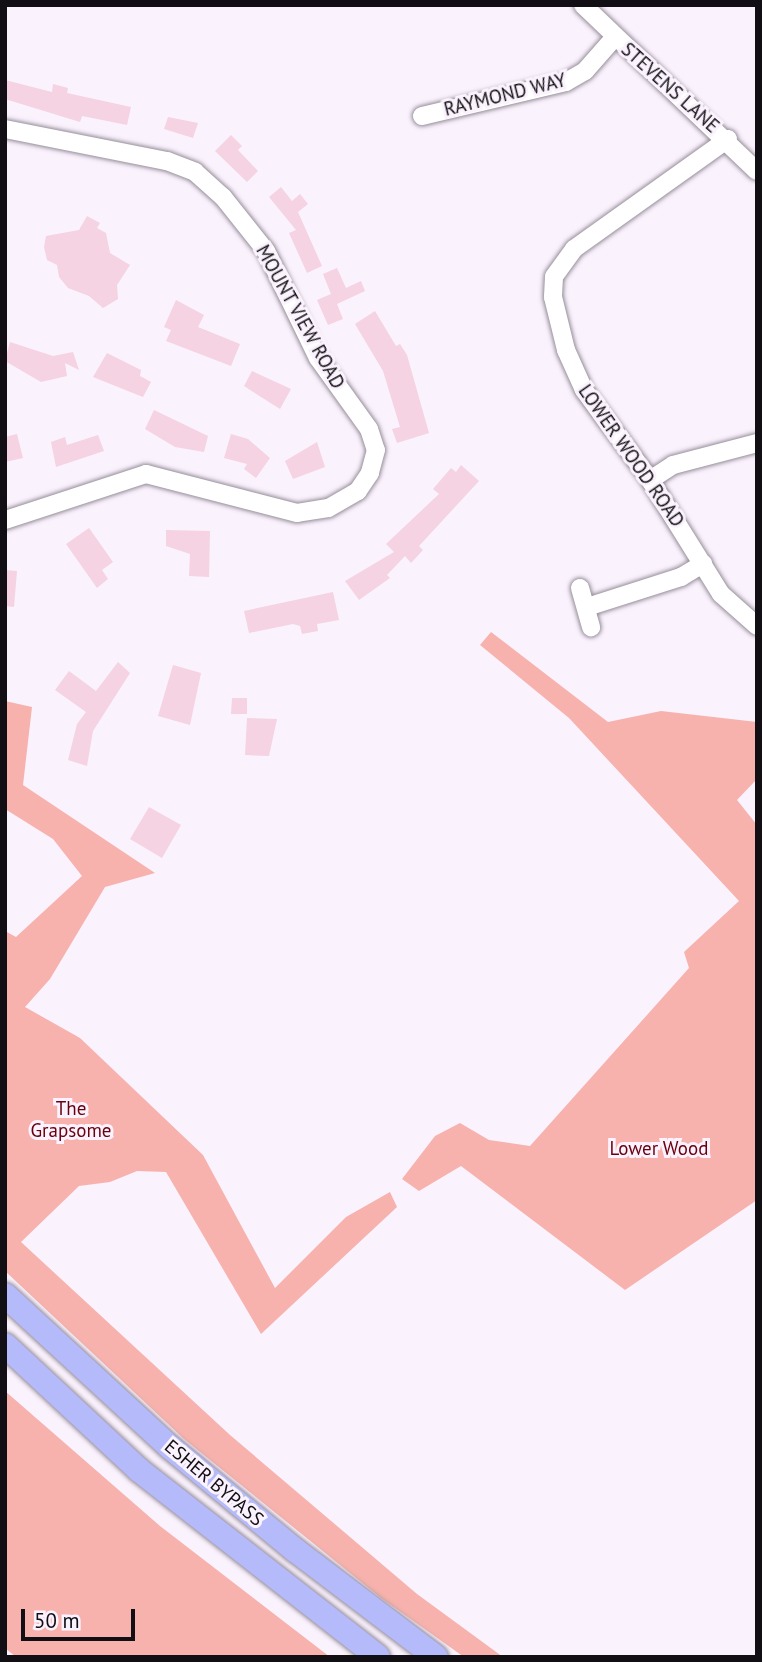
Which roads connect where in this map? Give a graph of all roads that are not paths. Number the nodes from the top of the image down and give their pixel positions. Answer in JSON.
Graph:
{"nodes":[{"id":1,"x":583,"y":5,"type":"edge"},
{"id":2,"x":614,"y":38,"type":"junction"},
{"id":3,"x":422,"y":116,"type":"dead end"},
{"id":4,"x":5,"y":129,"type":"edge"},
{"id":5,"x":728,"y":139,"type":"junction"},
{"id":6,"x":757,"y":171,"type":"edge"},
{"id":7,"x":757,"y":443,"type":"edge"},
{"id":8,"x":650,"y":480,"type":"junction"},
{"id":9,"x":5,"y":520,"type":"edge"},
{"id":10,"x":703,"y":564,"type":"junction"},
{"id":11,"x":580,"y":588,"type":"dead end"},
{"id":12,"x":587,"y":607,"type":"junction"},
{"id":13,"x":757,"y":626,"type":"edge"},
{"id":14,"x":591,"y":627,"type":"dead end"},
{"id":15,"x":5,"y":1295,"type":"edge"},
{"id":16,"x":5,"y":1345,"type":"edge"},
{"id":17,"x":378,"y":1657,"type":"edge"},
{"id":18,"x":436,"y":1657,"type":"edge"}],
"edges":[{"from":1,"to":2,"type":"street","name":"STEVENS LANE"},
{"from":2,"to":3,"type":"street","name":"RAYMOND WAY"},
{"from":2,"to":5,"type":"street","name":"STEVENS LANE"},
{"from":4,"to":9,"type":"street","name":"MOUNT VIEW ROAD"},
{"from":5,"to":6,"type":"street","name":"STEVENS LANE"},
{"from":5,"to":8,"type":"street","name":"LOWER WOOD ROAD"},
{"from":7,"to":8,"type":"street"},
{"from":8,"to":10,"type":"street","name":"LOWER WOOD ROAD"},
{"from":10,"to":12,"type":"street"},
{"from":10,"to":13,"type":"street","name":"LOWER WOOD ROAD"},
{"from":11,"to":12,"type":"street"},
{"from":12,"to":14,"type":"street"},
{"from":15,"to":18,"type":"highway","name":"ESHER BYPASS"},
{"from":16,"to":17,"type":"highway","name":"ESHER BYPASS"}]}
